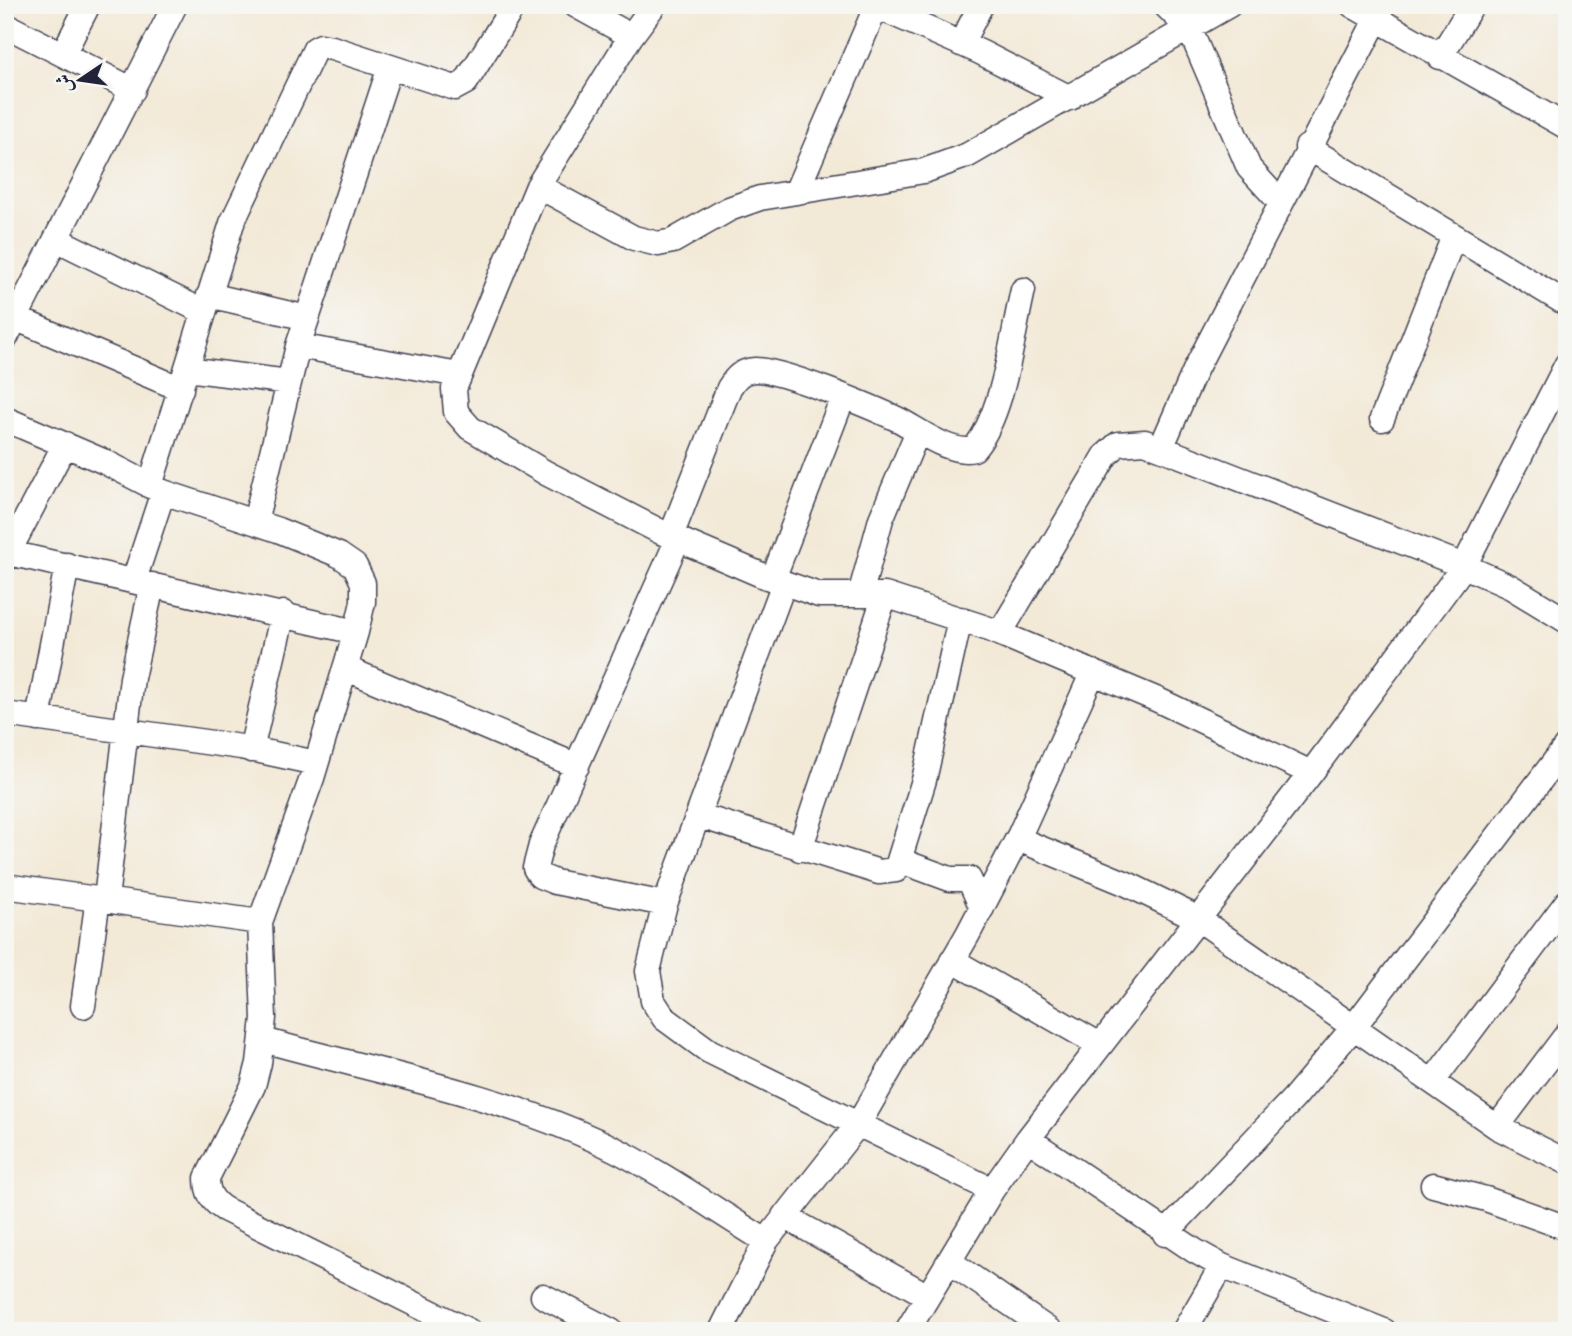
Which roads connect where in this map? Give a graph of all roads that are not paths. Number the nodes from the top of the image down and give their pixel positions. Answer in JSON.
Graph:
{"nodes":[{"id":1,"x":88,"y":5,"type":"edge"},
{"id":2,"x":175,"y":5,"type":"edge"},
{"id":3,"x":514,"y":5,"type":"edge"},
{"id":4,"x":654,"y":5,"type":"edge"},
{"id":5,"x":981,"y":5,"type":"edge"},
{"id":6,"x":1165,"y":5,"type":"edge"},
{"id":7,"x":1229,"y":5,"type":"edge"},
{"id":8,"x":1352,"y":5,"type":"edge"},
{"id":9,"x":1472,"y":5,"type":"edge"},
{"id":10,"x":579,"y":6,"type":"edge"},
{"id":11,"x":876,"y":6,"type":"edge"},
{"id":12,"x":1376,"y":20,"type":"junction"},
{"id":13,"x":5,"y":25,"type":"edge"},
{"id":14,"x":1190,"y":30,"type":"junction"},
{"id":15,"x":631,"y":36,"type":"junction"},
{"id":16,"x":961,"y":44,"type":"junction"},
{"id":17,"x":63,"y":54,"type":"junction"},
{"id":18,"x":1440,"y":57,"type":"junction"},
{"id":19,"x":390,"y":67,"type":"junction"},
{"id":20,"x":133,"y":90,"type":"junction"},
{"id":21,"x":1070,"y":98,"type":"junction"},
{"id":22,"x":1567,"y":127,"type":"edge"},
{"id":23,"x":1307,"y":148,"type":"junction"},
{"id":24,"x":538,"y":186,"type":"junction"},
{"id":25,"x":797,"y":190,"type":"junction"},
{"id":26,"x":1280,"y":202,"type":"junction"},
{"id":27,"x":1454,"y":236,"type":"junction"},
{"id":28,"x":56,"y":239,"type":"junction"},
{"id":29,"x":1023,"y":290,"type":"dead end"},
{"id":30,"x":207,"y":303,"type":"junction"},
{"id":31,"x":1567,"y":304,"type":"edge"},
{"id":32,"x":307,"y":318,"type":"junction"},
{"id":33,"x":10,"y":328,"type":"edge"},
{"id":34,"x":298,"y":346,"type":"junction"},
{"id":35,"x":1565,"y":372,"type":"edge"},
{"id":36,"x":459,"y":375,"type":"junction"},
{"id":37,"x":184,"y":379,"type":"junction"},
{"id":38,"x":289,"y":382,"type":"junction"},
{"id":39,"x":843,"y":397,"type":"junction"},
{"id":40,"x":5,"y":419,"type":"edge"},
{"id":41,"x":1382,"y":419,"type":"dead end"},
{"id":42,"x":918,"y":431,"type":"junction"},
{"id":43,"x":65,"y":444,"type":"junction"},
{"id":44,"x":1161,"y":448,"type":"junction"},
{"id":45,"x":156,"y":489,"type":"junction"},
{"id":46,"x":254,"y":522,"type":"junction"},
{"id":47,"x":674,"y":537,"type":"junction"},
{"id":48,"x":6,"y":554,"type":"edge"},
{"id":49,"x":67,"y":565,"type":"junction"},
{"id":50,"x":1464,"y":566,"type":"junction"},
{"id":51,"x":778,"y":581,"type":"junction"},
{"id":52,"x":143,"y":582,"type":"junction"},
{"id":53,"x":860,"y":595,"type":"junction"},
{"id":54,"x":885,"y":595,"type":"junction"},
{"id":55,"x":283,"y":613,"type":"junction"},
{"id":56,"x":960,"y":620,"type":"junction"},
{"id":57,"x":1567,"y":621,"type":"edge"},
{"id":58,"x":356,"y":632,"type":"junction"},
{"id":59,"x":1000,"y":634,"type":"junction"},
{"id":60,"x":345,"y":668,"type":"junction"},
{"id":61,"x":1093,"y":671,"type":"junction"},
{"id":62,"x":5,"y":714,"type":"edge"},
{"id":63,"x":38,"y":719,"type":"junction"},
{"id":64,"x":125,"y":732,"type":"junction"},
{"id":65,"x":1567,"y":745,"type":"edge"},
{"id":66,"x":251,"y":750,"type":"junction"},
{"id":67,"x":316,"y":763,"type":"junction"},
{"id":68,"x":577,"y":766,"type":"junction"},
{"id":69,"x":1311,"y":773,"type":"junction"},
{"id":70,"x":700,"y":816,"type":"junction"},
{"id":71,"x":1018,"y":839,"type":"junction"},
{"id":72,"x":800,"y":849,"type":"junction"},
{"id":73,"x":901,"y":861,"type":"junction"},
{"id":74,"x":5,"y":886,"type":"edge"},
{"id":75,"x":102,"y":899,"type":"junction"},
{"id":76,"x":1567,"y":902,"type":"edge"},
{"id":77,"x":665,"y":904,"type":"junction"},
{"id":78,"x":982,"y":908,"type":"junction"},
{"id":79,"x":1197,"y":918,"type":"junction"},
{"id":80,"x":260,"y":922,"type":"junction"},
{"id":81,"x":952,"y":960,"type":"junction"},
{"id":82,"x":83,"y":1006,"type":"dead end"},
{"id":83,"x":1353,"y":1028,"type":"junction"},
{"id":84,"x":1567,"y":1034,"type":"edge"},
{"id":85,"x":263,"y":1040,"type":"junction"},
{"id":86,"x":1100,"y":1045,"type":"junction"},
{"id":87,"x":1433,"y":1081,"type":"junction"},
{"id":88,"x":859,"y":1123,"type":"junction"},
{"id":89,"x":1497,"y":1127,"type":"junction"},
{"id":90,"x":1028,"y":1139,"type":"junction"},
{"id":91,"x":1567,"y":1163,"type":"edge"},
{"id":92,"x":1433,"y":1185,"type":"dead end"},
{"id":93,"x":992,"y":1190,"type":"junction"},
{"id":94,"x":784,"y":1216,"type":"junction"},
{"id":95,"x":1567,"y":1228,"type":"edge"},
{"id":96,"x":1166,"y":1234,"type":"junction"},
{"id":97,"x":766,"y":1241,"type":"junction"},
{"id":98,"x":950,"y":1262,"type":"junction"},
{"id":99,"x":1222,"y":1266,"type":"junction"},
{"id":100,"x":543,"y":1296,"type":"dead end"},
{"id":101,"x":928,"y":1296,"type":"junction"},
{"id":102,"x":1344,"y":1324,"type":"edge"},
{"id":103,"x":469,"y":1331,"type":"edge"},
{"id":104,"x":611,"y":1331,"type":"edge"},
{"id":105,"x":721,"y":1331,"type":"edge"},
{"id":106,"x":906,"y":1331,"type":"edge"},
{"id":107,"x":1050,"y":1331,"type":"edge"},
{"id":108,"x":1184,"y":1331,"type":"edge"},
{"id":109,"x":1384,"y":1331,"type":"edge"}],
"edges":[{"from":1,"to":17,"type":"street"},
{"from":2,"to":20,"type":"street"},
{"from":3,"to":19,"type":"street"},
{"from":4,"to":15,"type":"street"},
{"from":5,"to":16,"type":"street"},
{"from":6,"to":14,"type":"street"},
{"from":7,"to":14,"type":"street"},
{"from":8,"to":12,"type":"street"},
{"from":9,"to":18,"type":"street"},
{"from":10,"to":15,"type":"street"},
{"from":11,"to":16,"type":"street"},
{"from":11,"to":25,"type":"street"},
{"from":12,"to":18,"type":"street"},
{"from":12,"to":23,"type":"street"},
{"from":13,"to":17,"type":"street"},
{"from":14,"to":21,"type":"street"},
{"from":14,"to":26,"type":"street"},
{"from":15,"to":24,"type":"street"},
{"from":16,"to":21,"type":"street"},
{"from":17,"to":20,"type":"street"},
{"from":18,"to":22,"type":"street"},
{"from":19,"to":30,"type":"street"},
{"from":19,"to":32,"type":"street"},
{"from":20,"to":28,"type":"street"},
{"from":21,"to":25,"type":"street"},
{"from":23,"to":26,"type":"street"},
{"from":23,"to":27,"type":"street"},
{"from":24,"to":25,"type":"street"},
{"from":24,"to":36,"type":"street"},
{"from":26,"to":44,"type":"street"},
{"from":27,"to":31,"type":"street"},
{"from":27,"to":41,"type":"street"},
{"from":28,"to":30,"type":"street"},
{"from":28,"to":33,"type":"street"},
{"from":29,"to":42,"type":"street"},
{"from":30,"to":32,"type":"street"},
{"from":30,"to":37,"type":"street"},
{"from":32,"to":34,"type":"street"},
{"from":33,"to":37,"type":"street"},
{"from":34,"to":36,"type":"street"},
{"from":34,"to":38,"type":"street"},
{"from":35,"to":50,"type":"street"},
{"from":36,"to":47,"type":"street"},
{"from":37,"to":38,"type":"street"},
{"from":37,"to":45,"type":"street"},
{"from":38,"to":46,"type":"street"},
{"from":39,"to":42,"type":"street"},
{"from":39,"to":47,"type":"street"},
{"from":39,"to":51,"type":"street"},
{"from":40,"to":43,"type":"street"},
{"from":42,"to":53,"type":"street"},
{"from":43,"to":45,"type":"street"},
{"from":43,"to":48,"type":"street"},
{"from":44,"to":50,"type":"street"},
{"from":44,"to":59,"type":"street"},
{"from":45,"to":46,"type":"street"},
{"from":45,"to":52,"type":"street"},
{"from":46,"to":58,"type":"street"},
{"from":47,"to":51,"type":"street"},
{"from":47,"to":68,"type":"street"},
{"from":48,"to":49,"type":"street"},
{"from":49,"to":52,"type":"street"},
{"from":49,"to":63,"type":"street"},
{"from":50,"to":57,"type":"street"},
{"from":50,"to":69,"type":"street"},
{"from":51,"to":53,"type":"street"},
{"from":51,"to":70,"type":"street"},
{"from":52,"to":55,"type":"street"},
{"from":52,"to":64,"type":"street"},
{"from":53,"to":54,"type":"street"},
{"from":54,"to":56,"type":"street"},
{"from":54,"to":72,"type":"street"},
{"from":55,"to":58,"type":"street"},
{"from":55,"to":66,"type":"street"},
{"from":56,"to":59,"type":"street"},
{"from":56,"to":73,"type":"street"},
{"from":58,"to":60,"type":"street"},
{"from":59,"to":61,"type":"street"},
{"from":60,"to":67,"type":"street"},
{"from":60,"to":68,"type":"street"},
{"from":61,"to":69,"type":"street"},
{"from":61,"to":71,"type":"street"},
{"from":62,"to":63,"type":"street"},
{"from":63,"to":64,"type":"street"},
{"from":64,"to":66,"type":"street"},
{"from":64,"to":75,"type":"street"},
{"from":65,"to":83,"type":"street"},
{"from":66,"to":67,"type":"street"},
{"from":67,"to":80,"type":"street"},
{"from":68,"to":77,"type":"street"},
{"from":69,"to":79,"type":"street"},
{"from":70,"to":72,"type":"street"},
{"from":70,"to":77,"type":"street"},
{"from":71,"to":78,"type":"street"},
{"from":71,"to":79,"type":"street"},
{"from":72,"to":73,"type":"street"},
{"from":73,"to":78,"type":"street"},
{"from":74,"to":75,"type":"street"},
{"from":75,"to":80,"type":"street"},
{"from":75,"to":82,"type":"street"},
{"from":76,"to":87,"type":"street"},
{"from":77,"to":88,"type":"street"},
{"from":78,"to":81,"type":"street"},
{"from":79,"to":83,"type":"street"},
{"from":79,"to":86,"type":"street"},
{"from":80,"to":85,"type":"street"},
{"from":81,"to":86,"type":"street"},
{"from":81,"to":88,"type":"street"},
{"from":83,"to":87,"type":"street"},
{"from":83,"to":96,"type":"street"},
{"from":84,"to":89,"type":"street"},
{"from":85,"to":97,"type":"street"},
{"from":85,"to":103,"type":"street"},
{"from":86,"to":90,"type":"street"},
{"from":87,"to":89,"type":"street"},
{"from":88,"to":93,"type":"street"},
{"from":88,"to":94,"type":"street"},
{"from":89,"to":91,"type":"street"},
{"from":90,"to":93,"type":"street"},
{"from":90,"to":96,"type":"street"},
{"from":92,"to":95,"type":"street"},
{"from":93,"to":98,"type":"street"},
{"from":94,"to":97,"type":"street"},
{"from":94,"to":101,"type":"street"},
{"from":96,"to":99,"type":"street"},
{"from":97,"to":105,"type":"street"},
{"from":98,"to":101,"type":"street"},
{"from":98,"to":107,"type":"street"},
{"from":99,"to":102,"type":"street"},
{"from":99,"to":108,"type":"street"},
{"from":100,"to":104,"type":"street"},
{"from":101,"to":106,"type":"street"},
{"from":102,"to":109,"type":"street"}]}
